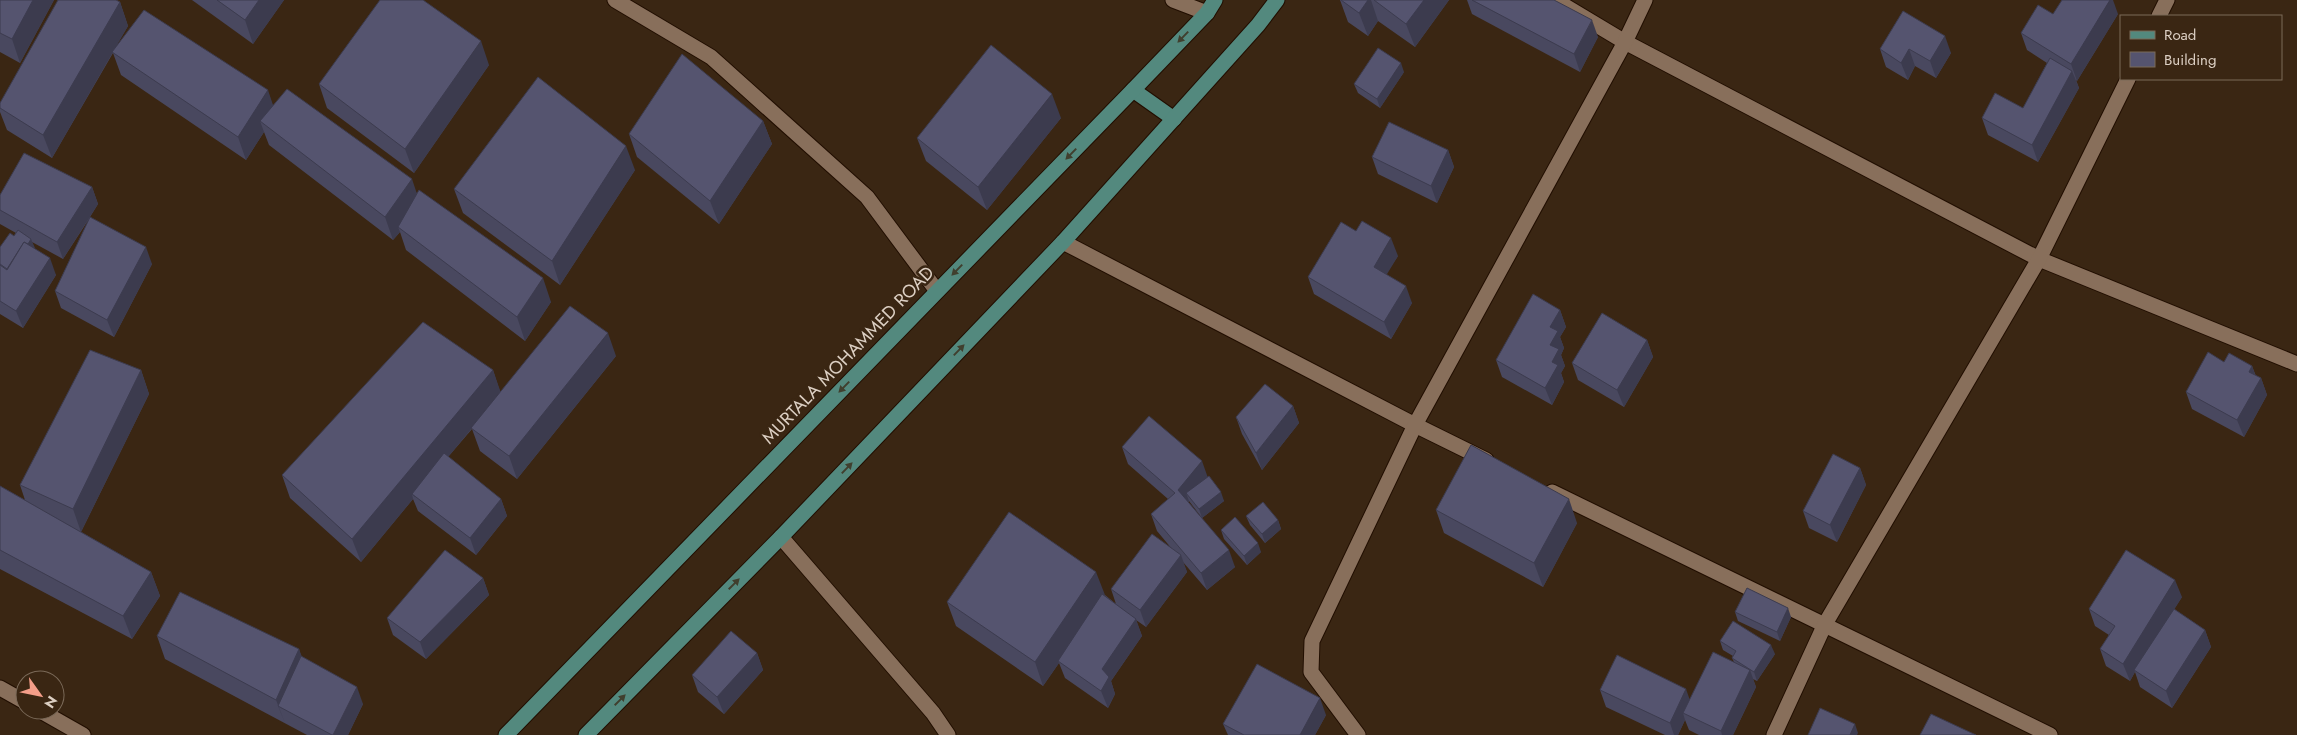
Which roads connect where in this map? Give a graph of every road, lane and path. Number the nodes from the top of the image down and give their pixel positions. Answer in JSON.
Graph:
{"nodes":[{"id":1,"x":615,"y":0,"type":"edge"},
{"id":2,"x":1173,"y":0,"type":"edge"},
{"id":3,"x":1277,"y":0,"type":"edge"},
{"id":4,"x":1555,"y":0,"type":"edge"},
{"id":5,"x":1645,"y":0,"type":"edge"},
{"id":6,"x":2167,"y":0,"type":"edge"},
{"id":7,"x":1211,"y":6,"type":"edge"},
{"id":8,"x":2160,"y":15,"type":"edge"},
{"id":9,"x":1624,"y":42,"type":"junction"},
{"id":10,"x":2128,"y":80,"type":"edge"},
{"id":11,"x":1133,"y":90,"type":"junction"},
{"id":12,"x":1174,"y":119,"type":"junction"},
{"id":13,"x":1063,"y":242,"type":"junction"},
{"id":14,"x":2039,"y":260,"type":"junction"},
{"id":15,"x":937,"y":291,"type":"junction"},
{"id":16,"x":2297,"y":364,"type":"edge"},
{"id":17,"x":1415,"y":425,"type":"junction"},
{"id":18,"x":1495,"y":464,"type":"edge"},
{"id":19,"x":1540,"y":486,"type":"edge"},
{"id":20,"x":781,"y":536,"type":"junction"},
{"id":21,"x":1825,"y":624,"type":"junction"},
{"id":22,"x":0,"y":688,"type":"edge"},
{"id":23,"x":15,"y":696,"type":"edge"},
{"id":24,"x":57,"y":720,"type":"edge"},
{"id":25,"x":1355,"y":734,"type":"edge"},
{"id":26,"x":83,"y":735,"type":"edge"},
{"id":27,"x":506,"y":735,"type":"edge"},
{"id":28,"x":586,"y":735,"type":"edge"},
{"id":29,"x":948,"y":735,"type":"edge"},
{"id":30,"x":1774,"y":735,"type":"edge"},
{"id":31,"x":2050,"y":735,"type":"edge"}],
"edges":[{"from":1,"to":15,"type":"street"},
{"from":2,"to":7,"type":"street"},
{"from":3,"to":12,"type":"main road"},
{"from":4,"to":9,"type":"street"},
{"from":5,"to":9,"type":"street"},
{"from":6,"to":8,"type":"street"},
{"from":7,"to":11,"type":"main road","name":"MURTALA MOHAMMED ROAD","one_way":true},
{"from":9,"to":14,"type":"street"},
{"from":9,"to":17,"type":"street"},
{"from":10,"to":14,"type":"street"},
{"from":11,"to":12,"type":"main road"},
{"from":11,"to":15,"type":"main road","name":"MURTALA MOHAMMED ROAD","one_way":true},
{"from":12,"to":13,"type":"main road"},
{"from":13,"to":17,"type":"street"},
{"from":20,"to":13,"type":"main road","one_way":true},
{"from":14,"to":16,"type":"street"},
{"from":14,"to":21,"type":"street"},
{"from":15,"to":27,"type":"main road","name":"MURTALA MOHAMMED ROAD","one_way":true},
{"from":17,"to":18,"type":"street"},
{"from":17,"to":25,"type":"street"},
{"from":19,"to":21,"type":"street"},
{"from":28,"to":20,"type":"main road","one_way":true},
{"from":20,"to":29,"type":"street"},
{"from":21,"to":30,"type":"street"},
{"from":21,"to":31,"type":"street"},
{"from":22,"to":23,"type":"street"},
{"from":24,"to":26,"type":"street"}]}
